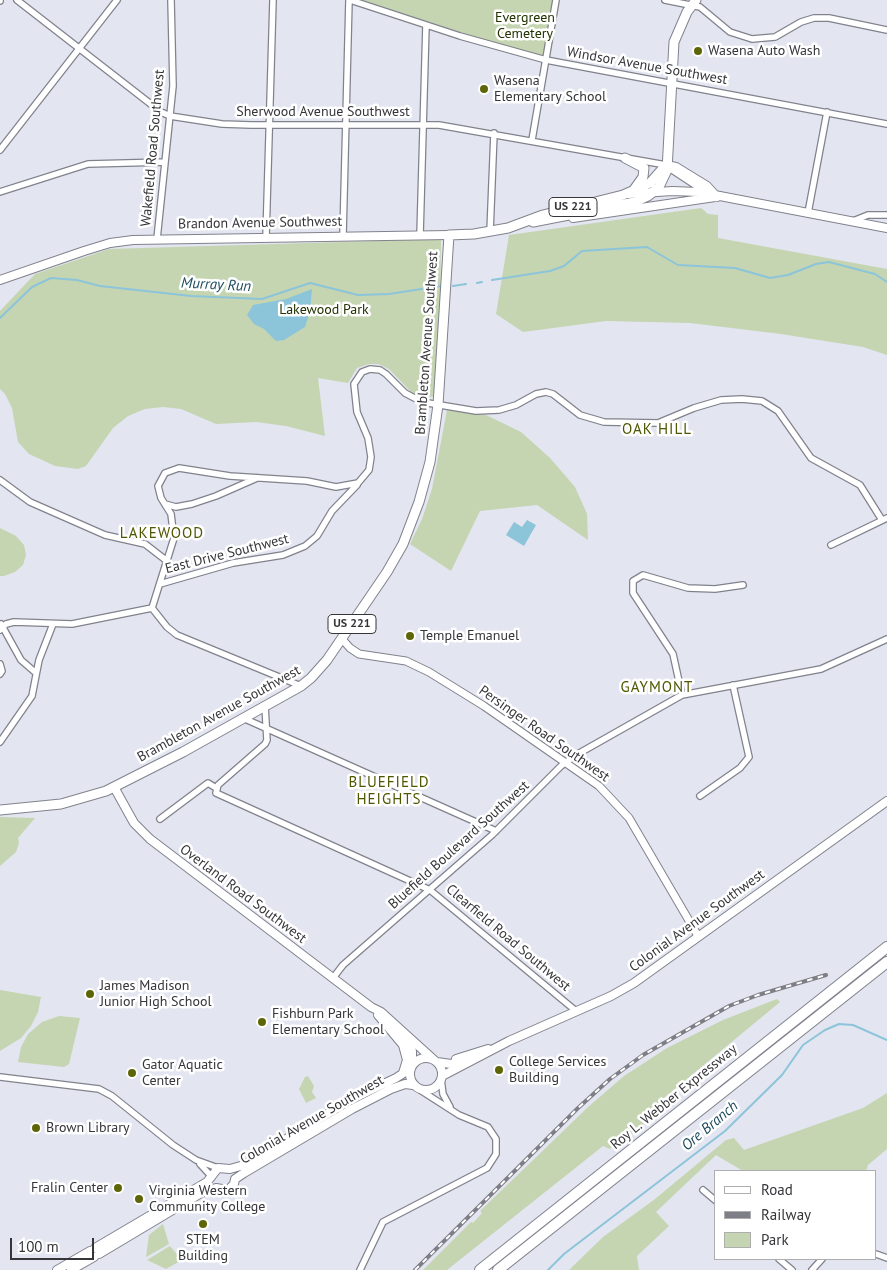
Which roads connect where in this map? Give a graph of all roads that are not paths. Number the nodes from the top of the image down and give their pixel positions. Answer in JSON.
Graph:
{"nodes":[{"id":1,"x":17,"y":0,"type":"edge"},
{"id":2,"x":117,"y":0,"type":"edge"},
{"id":3,"x":171,"y":0,"type":"edge"},
{"id":4,"x":273,"y":0,"type":"edge"},
{"id":5,"x":349,"y":0,"type":"edge"},
{"id":6,"x":556,"y":0,"type":"edge"},
{"id":7,"x":665,"y":0,"type":"edge"},
{"id":8,"x":694,"y":3,"type":"edge"},
{"id":9,"x":426,"y":24,"type":"junction"},
{"id":10,"x":887,"y":30,"type":"edge"},
{"id":11,"x":80,"y":48,"type":"junction"},
{"id":12,"x":546,"y":60,"type":"junction"},
{"id":13,"x":672,"y":84,"type":"junction"},
{"id":14,"x":827,"y":112,"type":"junction"},
{"id":15,"x":170,"y":116,"type":"junction"},
{"id":16,"x":346,"y":124,"type":"junction"},
{"id":17,"x":422,"y":124,"type":"junction"},
{"id":18,"x":887,"y":124,"type":"edge"},
{"id":19,"x":270,"y":125,"type":"junction"},
{"id":20,"x":494,"y":133,"type":"junction"},
{"id":21,"x":532,"y":140,"type":"junction"},
{"id":22,"x":0,"y":150,"type":"edge"},
{"id":23,"x":625,"y":158,"type":"junction"},
{"id":24,"x":165,"y":162,"type":"junction"},
{"id":25,"x":666,"y":165,"type":"junction"},
{"id":26,"x":0,"y":192,"type":"edge"},
{"id":27,"x":633,"y":192,"type":"junction"},
{"id":28,"x":655,"y":192,"type":"junction"},
{"id":29,"x":623,"y":195,"type":"junction"},
{"id":30,"x":717,"y":197,"type":"junction"},
{"id":31,"x":808,"y":213,"type":"junction"},
{"id":32,"x":887,"y":216,"type":"edge"},
{"id":33,"x":853,"y":221,"type":"junction"},
{"id":34,"x":545,"y":222,"type":"junction"},
{"id":35,"x":525,"y":223,"type":"junction"},
{"id":36,"x":887,"y":228,"type":"edge"},
{"id":37,"x":490,"y":232,"type":"junction"},
{"id":38,"x":343,"y":235,"type":"junction"},
{"id":39,"x":420,"y":235,"type":"junction"},
{"id":40,"x":449,"y":235,"type":"junction"},
{"id":41,"x":266,"y":237,"type":"junction"},
{"id":42,"x":157,"y":239,"type":"junction"},
{"id":43,"x":0,"y":280,"type":"edge"},
{"id":44,"x":438,"y":405,"type":"junction"},
{"id":45,"x":258,"y":478,"type":"junction"},
{"id":46,"x":0,"y":480,"type":"edge"},
{"id":47,"x":358,"y":483,"type":"junction"},
{"id":48,"x":165,"y":504,"type":"junction"},
{"id":49,"x":884,"y":519,"type":"edge"},
{"id":50,"x":830,"y":545,"type":"dead end"},
{"id":51,"x":167,"y":561,"type":"junction"},
{"id":52,"x":160,"y":584,"type":"junction"},
{"id":53,"x":743,"y":586,"type":"dead end"},
{"id":54,"x":152,"y":608,"type":"junction"},
{"id":55,"x":53,"y":624,"type":"junction"},
{"id":56,"x":2,"y":626,"type":"edge"},
{"id":57,"x":342,"y":639,"type":"junction"},
{"id":58,"x":887,"y":639,"type":"edge"},
{"id":59,"x":0,"y":664,"type":"edge"},
{"id":60,"x":36,"y":673,"type":"junction"},
{"id":61,"x":0,"y":674,"type":"edge"},
{"id":62,"x":733,"y":685,"type":"junction"},
{"id":63,"x":301,"y":686,"type":"junction"},
{"id":64,"x":682,"y":694,"type":"junction"},
{"id":65,"x":265,"y":706,"type":"junction"},
{"id":66,"x":242,"y":718,"type":"junction"},
{"id":67,"x":266,"y":728,"type":"junction"},
{"id":68,"x":0,"y":742,"type":"edge"},
{"id":69,"x":566,"y":762,"type":"junction"},
{"id":70,"x":114,"y":787,"type":"junction"},
{"id":71,"x":216,"y":788,"type":"junction"},
{"id":72,"x":700,"y":796,"type":"dead end"},
{"id":73,"x":887,"y":801,"type":"edge"},
{"id":74,"x":0,"y":810,"type":"edge"},
{"id":75,"x":160,"y":819,"type":"dead end"},
{"id":76,"x":496,"y":831,"type":"junction"},
{"id":77,"x":430,"y":890,"type":"junction"},
{"id":78,"x":698,"y":936,"type":"junction"},
{"id":79,"x":887,"y":947,"type":"edge"},
{"id":80,"x":887,"y":962,"type":"edge"},
{"id":81,"x":333,"y":978,"type":"junction"},
{"id":82,"x":371,"y":1007,"type":"junction"},
{"id":83,"x":576,"y":1011,"type":"junction"},
{"id":84,"x":378,"y":1016,"type":"junction"},
{"id":85,"x":509,"y":1041,"type":"junction"},
{"id":86,"x":434,"y":1059,"type":"junction"},
{"id":87,"x":411,"y":1067,"type":"junction"},
{"id":88,"x":402,"y":1075,"type":"junction"},
{"id":89,"x":0,"y":1077,"type":"edge"},
{"id":90,"x":442,"y":1078,"type":"junction"},
{"id":91,"x":420,"y":1090,"type":"junction"},
{"id":92,"x":382,"y":1094,"type":"junction"},
{"id":93,"x":451,"y":1109,"type":"junction"},
{"id":94,"x":196,"y":1160,"type":"junction"},
{"id":95,"x":218,"y":1168,"type":"junction"},
{"id":96,"x":230,"y":1169,"type":"junction"},
{"id":97,"x":212,"y":1178,"type":"junction"},
{"id":98,"x":235,"y":1179,"type":"junction"},
{"id":99,"x":216,"y":1188,"type":"junction"},
{"id":100,"x":703,"y":1190,"type":"dead end"},
{"id":101,"x":714,"y":1199,"type":"edge"},
{"id":102,"x":95,"y":1253,"type":"junction"},
{"id":103,"x":780,"y":1260,"type":"edge"},
{"id":104,"x":821,"y":1260,"type":"edge"},
{"id":105,"x":57,"y":1270,"type":"edge"},
{"id":106,"x":71,"y":1270,"type":"edge"},
{"id":107,"x":360,"y":1270,"type":"edge"},
{"id":108,"x":480,"y":1270,"type":"edge"},
{"id":109,"x":498,"y":1270,"type":"edge"},
{"id":110,"x":792,"y":1270,"type":"edge"},
{"id":111,"x":812,"y":1270,"type":"edge"}],
"edges":[{"from":1,"to":11,"type":"street","name":"Sherwood Avenue Southwest"},
{"from":2,"to":11,"type":"street"},
{"from":3,"to":15,"type":"street","name":"Wakefield Road Southwest"},
{"from":4,"to":19,"type":"street"},
{"from":5,"to":9,"type":"street","name":"Windsor Avenue Southwest"},
{"from":5,"to":16,"type":"street"},
{"from":6,"to":12,"type":"street"},
{"from":7,"to":8,"type":"street"},
{"from":8,"to":10,"type":"street"},
{"from":8,"to":13,"type":"main road"},
{"from":9,"to":12,"type":"street","name":"Windsor Avenue Southwest"},
{"from":9,"to":17,"type":"street"},
{"from":11,"to":15,"type":"street","name":"Sherwood Avenue Southwest"},
{"from":11,"to":22,"type":"street"},
{"from":12,"to":13,"type":"street","name":"Windsor Avenue Southwest"},
{"from":12,"to":21,"type":"street"},
{"from":13,"to":14,"type":"street","name":"Windsor Avenue Southwest"},
{"from":13,"to":25,"type":"main road"},
{"from":14,"to":18,"type":"street","name":"Windsor Avenue Southwest"},
{"from":14,"to":31,"type":"street"},
{"from":15,"to":19,"type":"street","name":"Sherwood Avenue Southwest"},
{"from":15,"to":24,"type":"street","name":"Wakefield Road Southwest"},
{"from":16,"to":17,"type":"street","name":"Sherwood Avenue Southwest"},
{"from":16,"to":19,"type":"street","name":"Sherwood Avenue Southwest"},
{"from":16,"to":38,"type":"street"},
{"from":17,"to":20,"type":"street","name":"Sherwood Avenue Southwest"},
{"from":17,"to":39,"type":"street"},
{"from":19,"to":41,"type":"street"},
{"from":20,"to":21,"type":"street","name":"Sherwood Avenue Southwest"},
{"from":20,"to":37,"type":"street"},
{"from":21,"to":23,"type":"street","name":"Sherwood Avenue Southwest"},
{"from":23,"to":25,"type":"street","name":"Sherwood Avenue Southwest"},
{"from":23,"to":27,"type":"main road"},
{"from":24,"to":26,"type":"street"},
{"from":24,"to":42,"type":"street","name":"Wakefield Road Southwest"},
{"from":25,"to":27,"type":"main road","number":"US 221"},
{"from":25,"to":28,"type":"main road"},
{"from":25,"to":30,"type":"main road","name":"Sherwood Avenue Southwest"},
{"from":27,"to":29,"type":"main road","number":"US 221"},
{"from":28,"to":29,"type":"main road","name":"Brandon Avenue Southwest"},
{"from":28,"to":30,"type":"main road","name":"Brandon Avenue Southwest"},
{"from":28,"to":34,"type":"main road","name":"Brandon Avenue Southwest","number":"US 221"},
{"from":29,"to":35,"type":"main road","name":"Brandon Avenue Southwest","number":"US 221"},
{"from":30,"to":31,"type":"main road","name":"Brandon Avenue Southwest"},
{"from":30,"to":34,"type":"main road","name":"Brandon Avenue Southwest"},
{"from":31,"to":33,"type":"main road","name":"Brandon Avenue Southwest"},
{"from":32,"to":33,"type":"street","name":"Brandon Avenue Southwest"},
{"from":33,"to":36,"type":"main road","name":"Brandon Avenue Southwest"},
{"from":34,"to":35,"type":"main road","name":"Brandon Avenue Southwest","number":"US 221"},
{"from":35,"to":37,"type":"main road","name":"Brandon Avenue Southwest","number":"US 221"},
{"from":37,"to":40,"type":"main road","name":"Brandon Avenue Southwest","number":"US 221"},
{"from":38,"to":39,"type":"main road","name":"Brandon Avenue Southwest"},
{"from":38,"to":41,"type":"main road","name":"Brandon Avenue Southwest"},
{"from":39,"to":40,"type":"main road","name":"Brandon Avenue Southwest"},
{"from":40,"to":44,"type":"main road","name":"Brambleton Avenue Southwest","number":"US 221"},
{"from":41,"to":42,"type":"main road","name":"Brandon Avenue Southwest"},
{"from":42,"to":43,"type":"main road","name":"Brandon Avenue Southwest"},
{"from":44,"to":47,"type":"street","name":"East Drive Southwest"},
{"from":44,"to":49,"type":"street"},
{"from":44,"to":57,"type":"main road","name":"Brambleton Avenue Southwest","number":"US 221"},
{"from":45,"to":47,"type":"street"},
{"from":45,"to":48,"type":"street"},
{"from":45,"to":48,"type":"street"},
{"from":46,"to":51,"type":"street"},
{"from":47,"to":52,"type":"street","name":"East Drive Southwest"},
{"from":48,"to":51,"type":"street"},
{"from":49,"to":50,"type":"street"},
{"from":51,"to":52,"type":"street"},
{"from":52,"to":54,"type":"street"},
{"from":53,"to":64,"type":"street"},
{"from":54,"to":55,"type":"street"},
{"from":54,"to":63,"type":"street"},
{"from":55,"to":56,"type":"street"},
{"from":55,"to":60,"type":"street"},
{"from":56,"to":60,"type":"street"},
{"from":57,"to":63,"type":"main road","name":"Brambleton Avenue Southwest","number":"US 221"},
{"from":57,"to":69,"type":"street","name":"Persinger Road Southwest"},
{"from":58,"to":62,"type":"street","name":"Bluefield Boulevard Southwest"},
{"from":59,"to":61,"type":"street"},
{"from":60,"to":68,"type":"street"},
{"from":62,"to":64,"type":"street","name":"Bluefield Boulevard Southwest"},
{"from":62,"to":72,"type":"street"},
{"from":63,"to":65,"type":"main road","name":"Brambleton Avenue Southwest","number":"US 221"},
{"from":64,"to":69,"type":"street","name":"Bluefield Boulevard Southwest"},
{"from":65,"to":66,"type":"main road","name":"Brambleton Avenue Southwest","number":"US 221"},
{"from":65,"to":67,"type":"street"},
{"from":66,"to":67,"type":"street"},
{"from":66,"to":70,"type":"main road","name":"Brambleton Avenue Southwest","number":"US 221"},
{"from":67,"to":71,"type":"street"},
{"from":67,"to":76,"type":"street"},
{"from":69,"to":76,"type":"street","name":"Bluefield Boulevard Southwest"},
{"from":69,"to":78,"type":"street","name":"Persinger Road Southwest"},
{"from":70,"to":74,"type":"main road","name":"Brambleton Avenue Southwest","number":"US 221"},
{"from":70,"to":81,"type":"main road","name":"Overland Road Southwest"},
{"from":71,"to":75,"type":"street"},
{"from":71,"to":77,"type":"street","name":"Clearfield Road Southwest"},
{"from":73,"to":78,"type":"main road","name":"Colonial Avenue Southwest"},
{"from":76,"to":77,"type":"street","name":"Bluefield Boulevard Southwest"},
{"from":77,"to":81,"type":"street","name":"Bluefield Boulevard Southwest"},
{"from":77,"to":83,"type":"street","name":"Clearfield Road Southwest"},
{"from":78,"to":83,"type":"main road","name":"Colonial Avenue Southwest"},
{"from":79,"to":108,"type":"highway","name":"Roy L. Webber Expressway"},
{"from":80,"to":109,"type":"highway","name":"Roy L. Webber Expressway"},
{"from":81,"to":82,"type":"main road","name":"Overland Road Southwest"},
{"from":82,"to":84,"type":"main road","name":"Overland Road Southwest"},
{"from":82,"to":86,"type":"main road","name":"Overland Road Southwest"},
{"from":83,"to":85,"type":"main road","name":"Colonial Avenue Southwest"},
{"from":84,"to":87,"type":"main road","name":"Overland Road Southwest"},
{"from":84,"to":88,"type":"main road"},
{"from":85,"to":86,"type":"main road","name":"Colonial Avenue Southwest"},
{"from":85,"to":90,"type":"main road","name":"Colonial Avenue Southwest"},
{"from":86,"to":87,"type":"main road"},
{"from":86,"to":90,"type":"main road"},
{"from":87,"to":88,"type":"main road","name":"Colonial Avenue Southwest"},
{"from":87,"to":91,"type":"main road"},
{"from":88,"to":96,"type":"main road","name":"Colonial Avenue Southwest"},
{"from":89,"to":94,"type":"street"},
{"from":90,"to":91,"type":"main road"},
{"from":90,"to":93,"type":"street"},
{"from":91,"to":92,"type":"main road"},
{"from":91,"to":92,"type":"main road","name":"Colonial Avenue Southwest"},
{"from":91,"to":93,"type":"street"},
{"from":92,"to":98,"type":"main road","name":"Colonial Avenue Southwest"},
{"from":93,"to":107,"type":"street"},
{"from":94,"to":95,"type":"street"},
{"from":94,"to":97,"type":"street"},
{"from":95,"to":96,"type":"main road","name":"Colonial Avenue Southwest"},
{"from":95,"to":97,"type":"main road","name":"Colonial Avenue Southwest"},
{"from":96,"to":98,"type":"main road"},
{"from":97,"to":99,"type":"main road"},
{"from":97,"to":102,"type":"main road","name":"Colonial Avenue Southwest"},
{"from":98,"to":99,"type":"main road","name":"Colonial Avenue Southwest"},
{"from":99,"to":102,"type":"main road","name":"Colonial Avenue Southwest"},
{"from":100,"to":101,"type":"street"},
{"from":102,"to":105,"type":"main road","name":"Colonial Avenue Southwest"},
{"from":102,"to":106,"type":"main road","name":"Colonial Avenue Southwest"},
{"from":103,"to":110,"type":"street"},
{"from":104,"to":111,"type":"street"}]}
